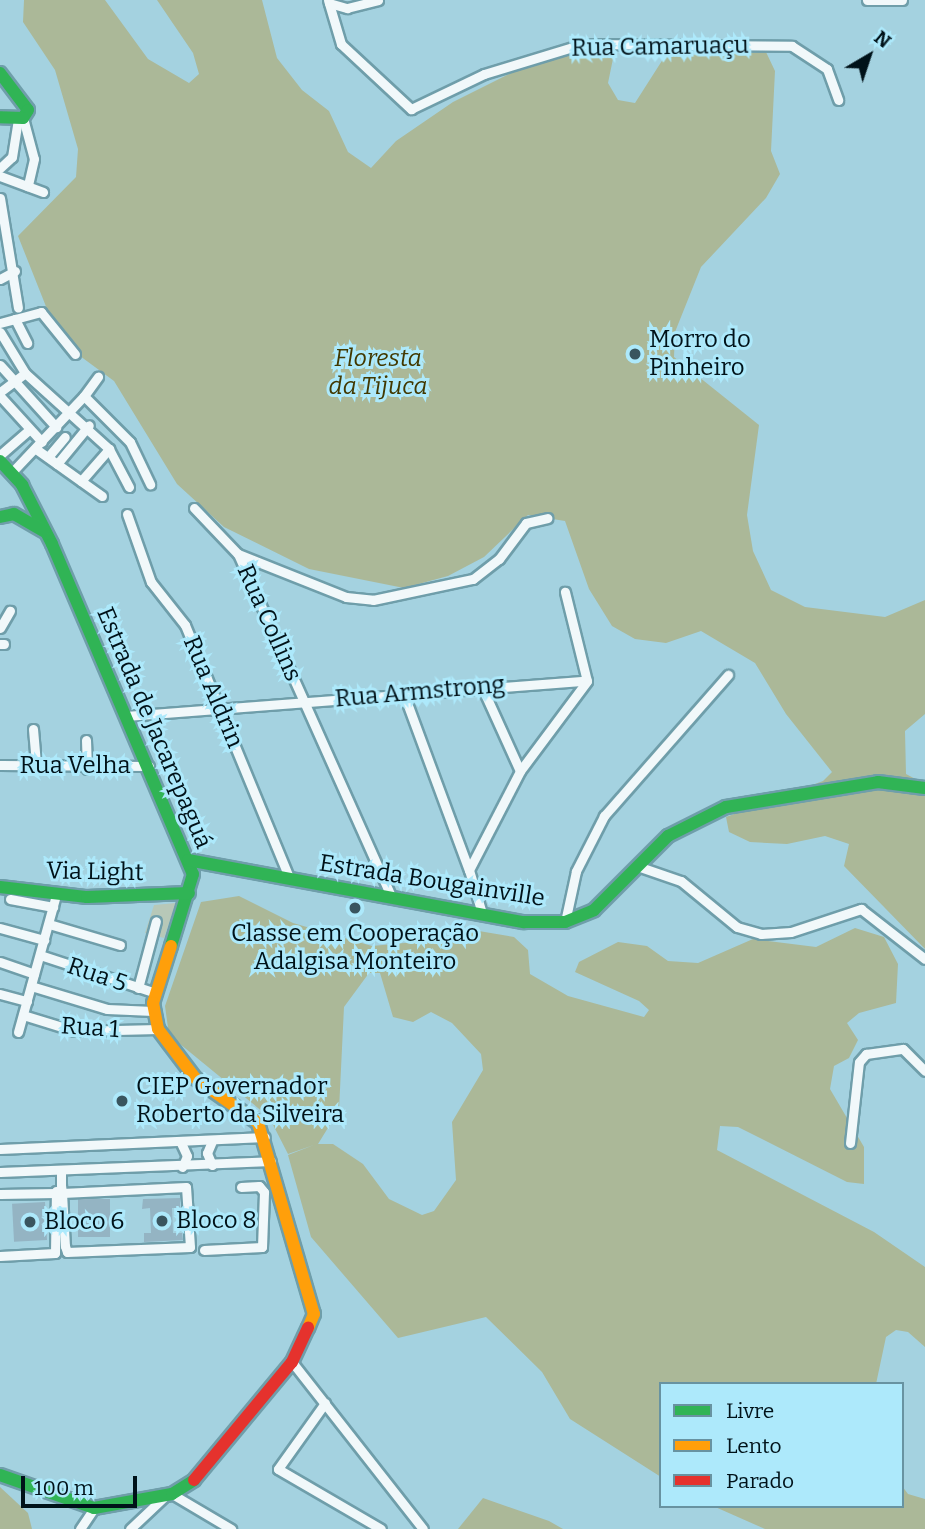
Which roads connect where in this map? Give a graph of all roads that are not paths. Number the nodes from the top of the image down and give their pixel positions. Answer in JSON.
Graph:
{"nodes":[{"id":1,"x":378,"y":0,"type":"edge"},
{"id":2,"x":867,"y":0,"type":"edge"},
{"id":3,"x":902,"y":0,"type":"edge"},
{"id":4,"x":329,"y":2,"type":"edge"},
{"id":5,"x":0,"y":73,"type":"edge"},
{"id":6,"x":838,"y":100,"type":"dead end"},
{"id":7,"x":0,"y":117,"type":"edge"},
{"id":8,"x":21,"y":118,"type":"junction"},
{"id":9,"x":0,"y":169,"type":"edge"},
{"id":10,"x":0,"y":176,"type":"edge"},
{"id":11,"x":28,"y":186,"type":"junction"},
{"id":12,"x":43,"y":192,"type":"dead end"},
{"id":13,"x":0,"y":198,"type":"edge"},
{"id":14,"x":2,"y":213,"type":"edge"},
{"id":15,"x":15,"y":271,"type":"junction"},
{"id":16,"x":0,"y":279,"type":"edge"},
{"id":17,"x":18,"y":308,"type":"dead end"},
{"id":18,"x":15,"y":318,"type":"junction"},
{"id":19,"x":0,"y":323,"type":"edge"},
{"id":20,"x":1,"y":338,"type":"edge"},
{"id":21,"x":27,"y":343,"type":"dead end"},
{"id":22,"x":75,"y":354,"type":"dead end"},
{"id":23,"x":0,"y":365,"type":"edge"},
{"id":24,"x":25,"y":373,"type":"junction"},
{"id":25,"x":98,"y":377,"type":"dead end"},
{"id":26,"x":14,"y":381,"type":"junction"},
{"id":27,"x":0,"y":394,"type":"edge"},
{"id":28,"x":84,"y":396,"type":"junction"},
{"id":29,"x":72,"y":411,"type":"junction"},
{"id":30,"x":89,"y":425,"type":"junction"},
{"id":31,"x":56,"y":427,"type":"junction"},
{"id":32,"x":29,"y":430,"type":"junction"},
{"id":33,"x":65,"y":437,"type":"dead end"},
{"id":34,"x":39,"y":446,"type":"junction"},
{"id":35,"x":109,"y":449,"type":"junction"},
{"id":36,"x":0,"y":455,"type":"edge"},
{"id":37,"x":48,"y":457,"type":"junction"},
{"id":38,"x":0,"y":461,"type":"edge"},
{"id":39,"x":57,"y":464,"type":"junction"},
{"id":40,"x":13,"y":471,"type":"junction"},
{"id":41,"x":81,"y":481,"type":"junction"},
{"id":42,"x":150,"y":484,"type":"dead end"},
{"id":43,"x":22,"y":485,"type":"junction"},
{"id":44,"x":129,"y":487,"type":"dead end"},
{"id":45,"x":102,"y":496,"type":"dead end"},
{"id":46,"x":194,"y":508,"type":"dead end"},
{"id":47,"x":14,"y":514,"type":"junction"},
{"id":48,"x":127,"y":514,"type":"dead end"},
{"id":49,"x":0,"y":517,"type":"edge"},
{"id":50,"x":547,"y":519,"type":"dead end"},
{"id":51,"x":45,"y":532,"type":"junction"},
{"id":52,"x":238,"y":554,"type":"junction"},
{"id":53,"x":565,"y":592,"type":"dead end"},
{"id":54,"x":10,"y":611,"type":"dead end"},
{"id":55,"x":0,"y":628,"type":"edge"},
{"id":56,"x":728,"y":676,"type":"dead end"},
{"id":57,"x":587,"y":681,"type":"junction"},
{"id":58,"x":481,"y":685,"type":"junction"},
{"id":59,"x":403,"y":692,"type":"junction"},
{"id":60,"x":304,"y":702,"type":"junction"},
{"id":61,"x":221,"y":710,"type":"junction"},
{"id":62,"x":127,"y":716,"type":"junction"},
{"id":63,"x":33,"y":729,"type":"dead end"},
{"id":64,"x":86,"y":740,"type":"dead end"},
{"id":65,"x":0,"y":765,"type":"edge"},
{"id":66,"x":36,"y":766,"type":"junction"},
{"id":67,"x":149,"y":766,"type":"junction"},
{"id":68,"x":87,"y":769,"type":"junction"},
{"id":69,"x":520,"y":771,"type":"junction"},
{"id":70,"x":925,"y":788,"type":"edge"},
{"id":71,"x":188,"y":860,"type":"junction"},
{"id":72,"x":640,"y":867,"type":"junction"},
{"id":73,"x":469,"y":870,"type":"junction"},
{"id":74,"x":289,"y":877,"type":"junction"},
{"id":75,"x":0,"y":887,"type":"edge"},
{"id":76,"x":189,"y":893,"type":"junction"},
{"id":77,"x":391,"y":896,"type":"junction"},
{"id":78,"x":10,"y":899,"type":"dead end"},
{"id":79,"x":55,"y":901,"type":"junction"},
{"id":80,"x":481,"y":910,"type":"junction"},
{"id":81,"x":156,"y":921,"type":"dead end"},
{"id":82,"x":565,"y":922,"type":"junction"},
{"id":83,"x":49,"y":924,"type":"junction"},
{"id":84,"x":0,"y":928,"type":"edge"},
{"id":85,"x":44,"y":940,"type":"junction"},
{"id":86,"x":120,"y":946,"type":"dead end"},
{"id":87,"x":40,"y":956,"type":"junction"},
{"id":88,"x":925,"y":959,"type":"edge"},
{"id":89,"x":0,"y":962,"type":"edge"},
{"id":90,"x":34,"y":974,"type":"junction"},
{"id":91,"x":31,"y":986,"type":"junction"},
{"id":92,"x":138,"y":988,"type":"junction"},
{"id":93,"x":156,"y":993,"type":"junction"},
{"id":94,"x":0,"y":995,"type":"edge"},
{"id":95,"x":27,"y":1002,"type":"junction"},
{"id":96,"x":153,"y":1012,"type":"junction"},
{"id":97,"x":23,"y":1015,"type":"junction"},
{"id":98,"x":158,"y":1028,"type":"junction"},
{"id":99,"x":18,"y":1032,"type":"dead end"},
{"id":100,"x":925,"y":1071,"type":"edge"},
{"id":101,"x":265,"y":1136,"type":"junction"},
{"id":102,"x":212,"y":1141,"type":"junction"},
{"id":103,"x":181,"y":1143,"type":"junction"},
{"id":104,"x":850,"y":1143,"type":"dead end"},
{"id":105,"x":0,"y":1149,"type":"edge"},
{"id":106,"x":271,"y":1161,"type":"junction"},
{"id":107,"x":212,"y":1166,"type":"junction"},
{"id":108,"x":182,"y":1167,"type":"junction"},
{"id":109,"x":58,"y":1170,"type":"junction"},
{"id":110,"x":0,"y":1172,"type":"edge"},
{"id":111,"x":280,"y":1186,"type":"junction"},
{"id":112,"x":241,"y":1187,"type":"dead end"},
{"id":113,"x":264,"y":1192,"type":"junction"},
{"id":114,"x":59,"y":1193,"type":"junction"},
{"id":115,"x":0,"y":1194,"type":"edge"},
{"id":116,"x":204,"y":1250,"type":"dead end"},
{"id":117,"x":0,"y":1256,"type":"edge"},
{"id":118,"x":292,"y":1362,"type":"junction"},
{"id":119,"x":325,"y":1403,"type":"junction"},
{"id":120,"x":0,"y":1475,"type":"edge"},
{"id":121,"x":168,"y":1496,"type":"junction"},
{"id":122,"x":94,"y":1508,"type":"junction"},
{"id":123,"x":80,"y":1529,"type":"edge"},
{"id":124,"x":130,"y":1529,"type":"edge"},
{"id":125,"x":231,"y":1529,"type":"edge"},
{"id":126,"x":381,"y":1529,"type":"edge"},
{"id":127,"x":423,"y":1529,"type":"edge"}],
"edges":[{"from":1,"to":4,"type":"street"},
{"from":2,"to":3,"type":"street"},
{"from":4,"to":6,"type":"street","name":"Rua Camaruaçu"},
{"from":5,"to":8,"type":"street"},
{"from":7,"to":8,"type":"street"},
{"from":8,"to":9,"type":"street"},
{"from":8,"to":11,"type":"street"},
{"from":10,"to":11,"type":"street"},
{"from":11,"to":12,"type":"street"},
{"from":13,"to":14,"type":"street"},
{"from":14,"to":15,"type":"street"},
{"from":15,"to":16,"type":"street"},
{"from":15,"to":17,"type":"street"},
{"from":18,"to":19,"type":"street"},
{"from":18,"to":21,"type":"street"},
{"from":18,"to":22,"type":"street"},
{"from":20,"to":24,"type":"street"},
{"from":23,"to":26,"type":"street"},
{"from":24,"to":26,"type":"street"},
{"from":24,"to":29,"type":"street"},
{"from":25,"to":28,"type":"street"},
{"from":26,"to":27,"type":"street"},
{"from":26,"to":31,"type":"street"},
{"from":27,"to":32,"type":"street"},
{"from":28,"to":29,"type":"street"},
{"from":28,"to":42,"type":"street"},
{"from":29,"to":30,"type":"street"},
{"from":29,"to":31,"type":"street"},
{"from":30,"to":35,"type":"street"},
{"from":30,"to":39,"type":"street"},
{"from":31,"to":34,"type":"street"},
{"from":32,"to":34,"type":"street"},
{"from":32,"to":36,"type":"street"},
{"from":33,"to":37,"type":"street"},
{"from":34,"to":37,"type":"street"},
{"from":34,"to":40,"type":"street"},
{"from":35,"to":41,"type":"street"},
{"from":35,"to":44,"type":"street"},
{"from":37,"to":39,"type":"street"},
{"from":38,"to":40,"type":"street","name":"Estrada de Jacarepaguá"},
{"from":39,"to":41,"type":"street"},
{"from":40,"to":43,"type":"street","name":"Estrada de Jacarepaguá"},
{"from":41,"to":45,"type":"street"},
{"from":43,"to":47,"type":"street"},
{"from":43,"to":51,"type":"street","name":"Estrada de Jacarepaguá"},
{"from":46,"to":52,"type":"street"},
{"from":47,"to":49,"type":"street"},
{"from":47,"to":51,"type":"street"},
{"from":48,"to":61,"type":"street","name":"Rua Aldrin"},
{"from":50,"to":52,"type":"street","name":"Rua Collins"},
{"from":51,"to":62,"type":"street","name":"Estrada de Jacarepaguá"},
{"from":52,"to":60,"type":"street","name":"Rua Collins"},
{"from":53,"to":57,"type":"street"},
{"from":54,"to":55,"type":"street"},
{"from":56,"to":82,"type":"street"},
{"from":57,"to":58,"type":"street","name":"Rua Armstrong"},
{"from":57,"to":69,"type":"street"},
{"from":58,"to":59,"type":"street","name":"Rua Armstrong"},
{"from":58,"to":69,"type":"street"},
{"from":59,"to":60,"type":"street","name":"Rua Armstrong"},
{"from":59,"to":73,"type":"street"},
{"from":60,"to":61,"type":"street","name":"Rua Armstrong"},
{"from":60,"to":77,"type":"street","name":"Rua Collins"},
{"from":61,"to":62,"type":"street","name":"Rua Armstrong"},
{"from":61,"to":74,"type":"street","name":"Rua Aldrin"},
{"from":62,"to":67,"type":"street","name":"Estrada de Jacarepaguá"},
{"from":63,"to":66,"type":"street"},
{"from":64,"to":68,"type":"street"},
{"from":65,"to":66,"type":"street","name":"Rua Velha"},
{"from":66,"to":68,"type":"street","name":"Rua Velha"},
{"from":67,"to":68,"type":"street","name":"Rua Velha"},
{"from":67,"to":71,"type":"street","name":"Estrada de Jacarepaguá"},
{"from":69,"to":73,"type":"street"},
{"from":70,"to":72,"type":"street","name":"Estrada Bougainville"},
{"from":71,"to":74,"type":"street","name":"Estrada Bougainville"},
{"from":71,"to":76,"type":"street","name":"Estrada de Jacarepaguá"},
{"from":72,"to":82,"type":"street","name":"Estrada Bougainville"},
{"from":72,"to":88,"type":"street"},
{"from":73,"to":80,"type":"street"},
{"from":74,"to":77,"type":"street","name":"Estrada Bougainville"},
{"from":75,"to":79,"type":"street","name":"Via Light"},
{"from":76,"to":79,"type":"street","name":"Via Light"},
{"from":76,"to":93,"type":"street","name":"Estrada de Jacarepaguá"},
{"from":77,"to":80,"type":"street","name":"Estrada Bougainville"},
{"from":78,"to":79,"type":"street"},
{"from":79,"to":83,"type":"street"},
{"from":80,"to":82,"type":"street","name":"Estrada Bougainville"},
{"from":81,"to":92,"type":"street"},
{"from":83,"to":85,"type":"street"},
{"from":83,"to":86,"type":"street"},
{"from":84,"to":85,"type":"street"},
{"from":85,"to":87,"type":"street"},
{"from":87,"to":90,"type":"street"},
{"from":87,"to":92,"type":"street","name":"Rua 5"},
{"from":89,"to":90,"type":"street"},
{"from":90,"to":91,"type":"street"},
{"from":91,"to":95,"type":"street"},
{"from":91,"to":96,"type":"street"},
{"from":92,"to":93,"type":"street","name":"Rua 5"},
{"from":93,"to":96,"type":"street","name":"Estrada de Jacarepaguá"},
{"from":94,"to":95,"type":"street"},
{"from":95,"to":97,"type":"street"},
{"from":96,"to":98,"type":"street","name":"Estrada de Jacarepaguá"},
{"from":97,"to":98,"type":"street","name":"Rua 1"},
{"from":97,"to":99,"type":"street"},
{"from":98,"to":101,"type":"street","name":"Estrada de Jacarepaguá"},
{"from":100,"to":104,"type":"street"},
{"from":101,"to":102,"type":"street"},
{"from":101,"to":106,"type":"street","name":"Estrada de Jacarepaguá"},
{"from":102,"to":103,"type":"street"},
{"from":102,"to":107,"type":"street"},
{"from":103,"to":105,"type":"street"},
{"from":103,"to":108,"type":"street"},
{"from":106,"to":107,"type":"street"},
{"from":106,"to":111,"type":"street","name":"Estrada de Jacarepaguá"},
{"from":107,"to":108,"type":"street"},
{"from":108,"to":109,"type":"street"},
{"from":109,"to":110,"type":"street"},
{"from":109,"to":114,"type":"street"},
{"from":111,"to":113,"type":"street"},
{"from":111,"to":118,"type":"street","name":"Estrada de Jacarepaguá"},
{"from":112,"to":113,"type":"street"},
{"from":113,"to":116,"type":"street"},
{"from":114,"to":114,"type":"street"},
{"from":114,"to":115,"type":"street"},
{"from":114,"to":117,"type":"street"},
{"from":118,"to":119,"type":"street"},
{"from":118,"to":121,"type":"street","name":"Estrada de Jacarepaguá"},
{"from":119,"to":126,"type":"street"},
{"from":119,"to":127,"type":"street"},
{"from":120,"to":122,"type":"street","name":"Estrada de Jacarepaguá"},
{"from":121,"to":122,"type":"street","name":"Estrada de Jacarepaguá"},
{"from":121,"to":124,"type":"street"},
{"from":121,"to":125,"type":"street"},
{"from":122,"to":123,"type":"street"}]}
